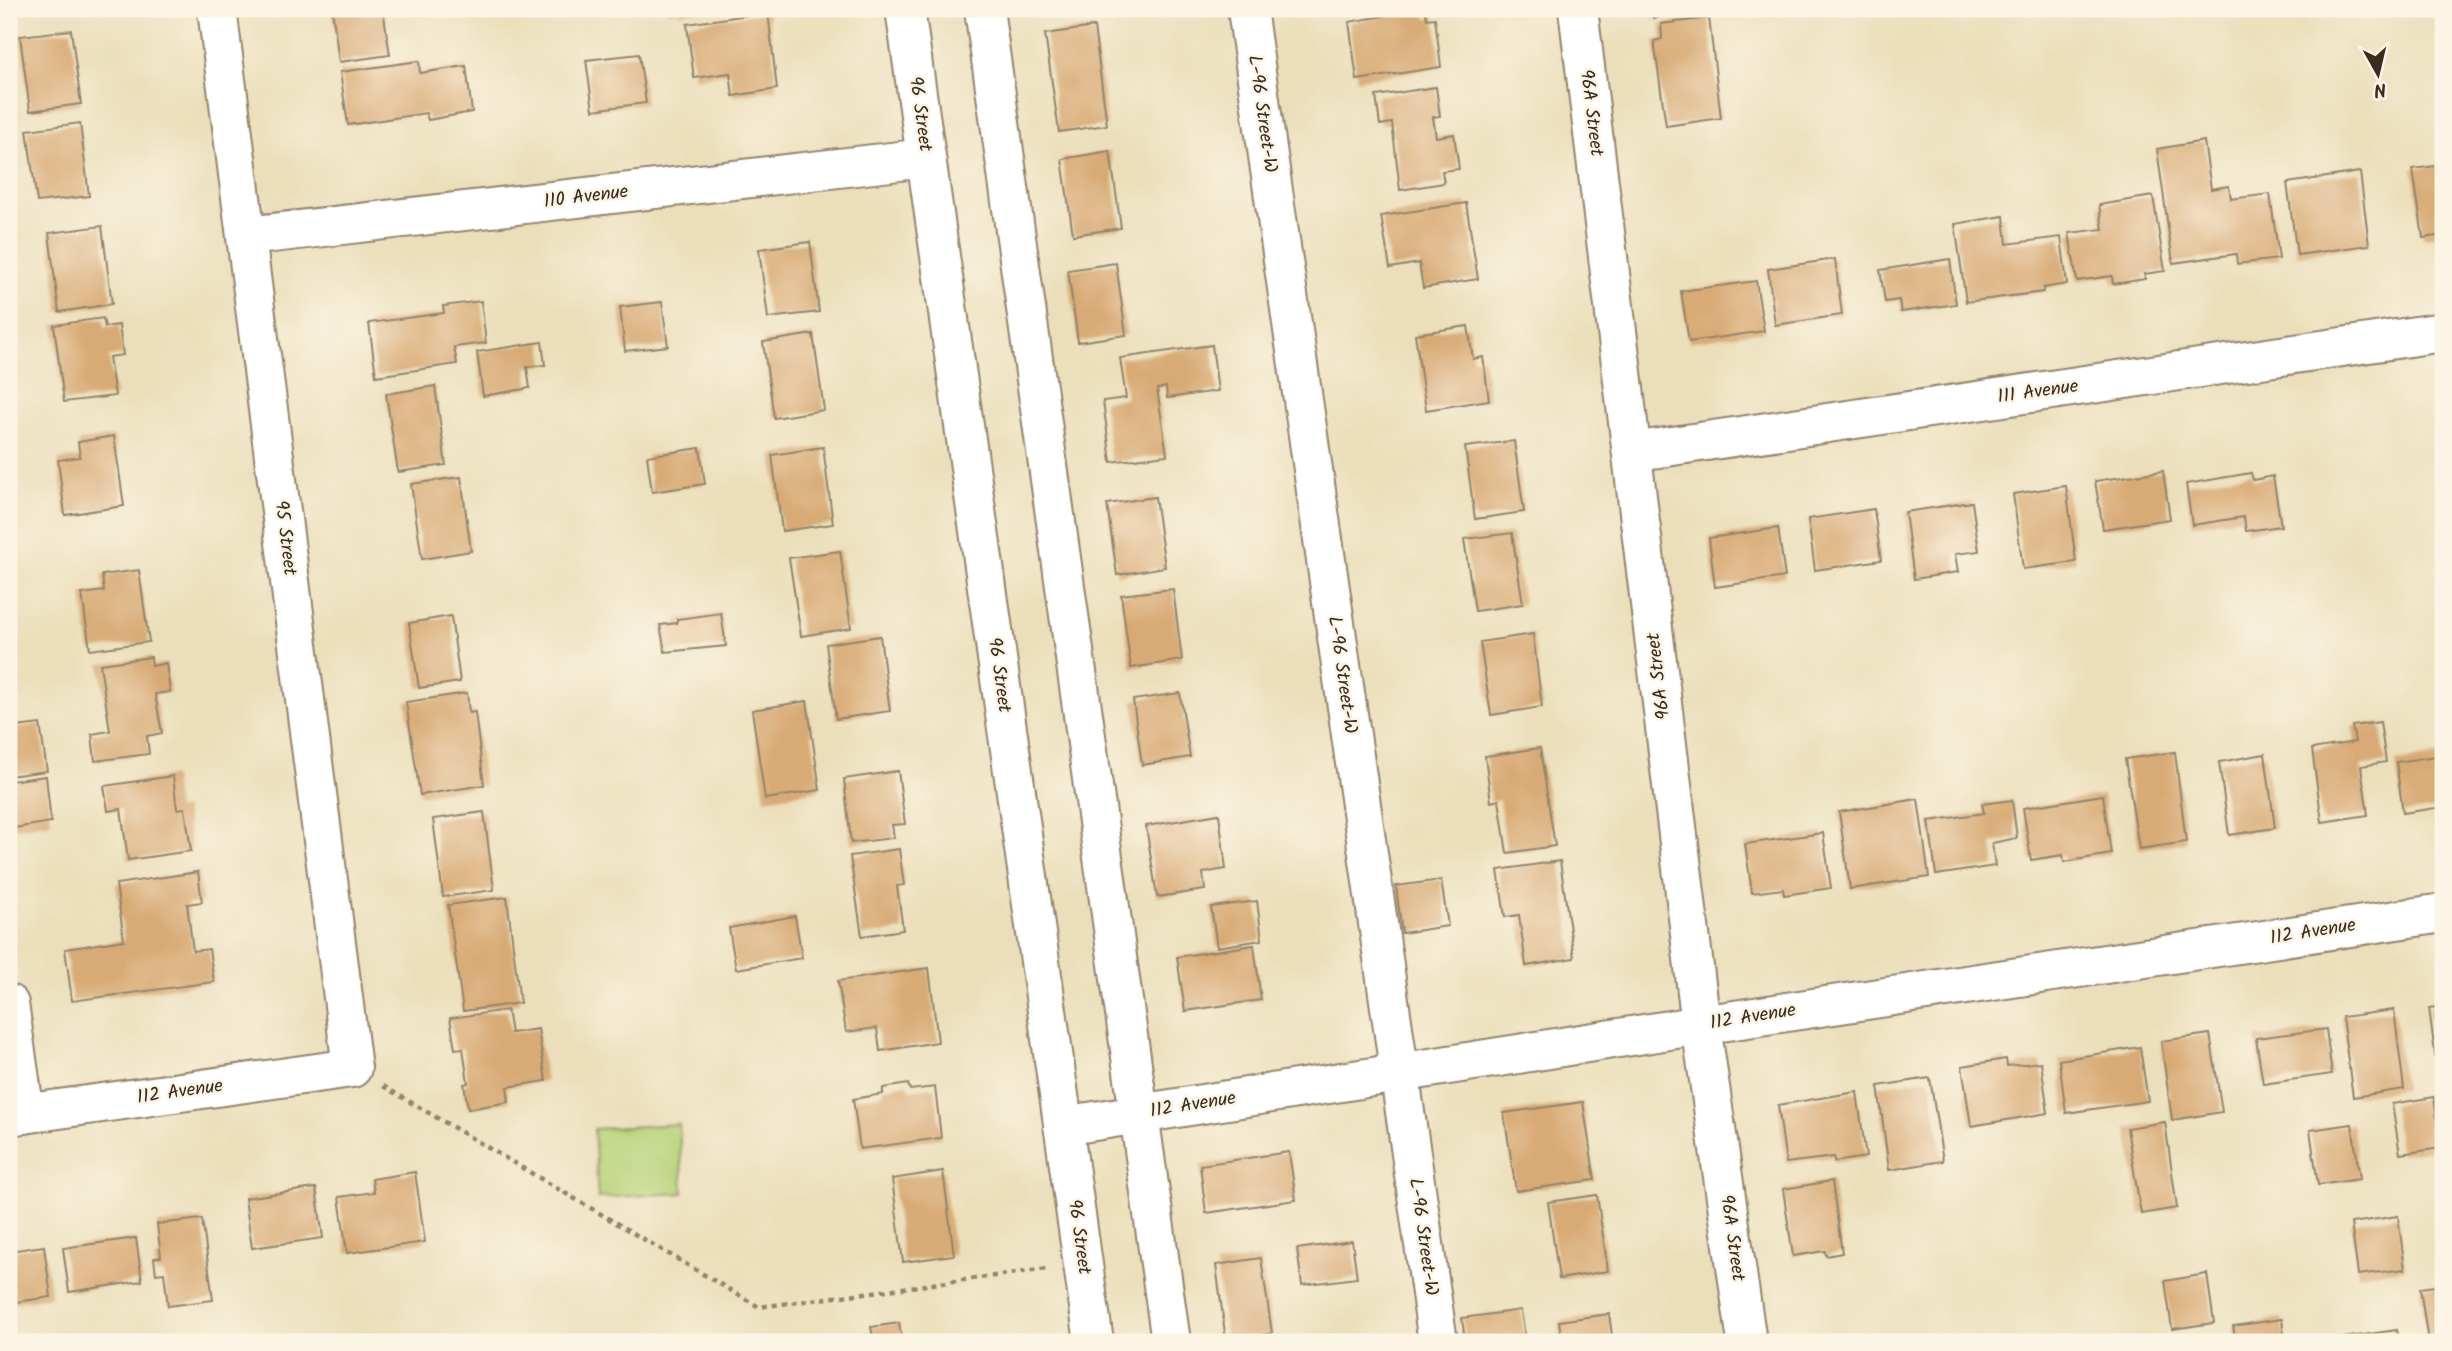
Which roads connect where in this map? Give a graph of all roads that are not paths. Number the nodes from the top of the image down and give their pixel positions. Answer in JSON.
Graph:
{"nodes":[{"id":1,"x":217,"y":9,"type":"edge"},
{"id":2,"x":905,"y":9,"type":"edge"},
{"id":3,"x":984,"y":9,"type":"edge"},
{"id":4,"x":1247,"y":9,"type":"edge"},
{"id":5,"x":1578,"y":9,"type":"edge"},
{"id":6,"x":926,"y":158,"type":"junction"},
{"id":7,"x":246,"y":236,"type":"junction"},
{"id":8,"x":2443,"y":332,"type":"edge"},
{"id":9,"x":1632,"y":452,"type":"junction"},
{"id":10,"x":2443,"y":912,"type":"edge"},
{"id":11,"x":9,"y":1004,"type":"edge"},
{"id":12,"x":1701,"y":1025,"type":"junction"},
{"id":13,"x":352,"y":1068,"type":"joint"},
{"id":14,"x":1399,"y":1071,"type":"junction"},
{"id":15,"x":1140,"y":1113,"type":"junction"},
{"id":16,"x":17,"y":1115,"type":"edge"},
{"id":17,"x":1063,"y":1126,"type":"junction"},
{"id":18,"x":1094,"y":1342,"type":"edge"},
{"id":19,"x":1171,"y":1342,"type":"edge"},
{"id":20,"x":1437,"y":1342,"type":"edge"},
{"id":21,"x":1747,"y":1342,"type":"edge"}],
"edges":[{"from":1,"to":7,"type":"street","name":"95 Street"},
{"from":2,"to":6,"type":"street","name":"96 Street"},
{"from":3,"to":15,"type":"street"},
{"from":4,"to":14,"type":"street","name":"L-96 Street-W"},
{"from":5,"to":9,"type":"street","name":"96A Street"},
{"from":6,"to":7,"type":"street","name":"110 Avenue"},
{"from":6,"to":17,"type":"street","name":"96 Street"},
{"from":7,"to":13,"type":"street","name":"95 Street"},
{"from":8,"to":9,"type":"street","name":"111 Avenue"},
{"from":9,"to":12,"type":"street","name":"96A Street"},
{"from":10,"to":12,"type":"street","name":"112 Avenue"},
{"from":11,"to":16,"type":"street"},
{"from":12,"to":14,"type":"street","name":"112 Avenue"},
{"from":12,"to":21,"type":"street","name":"96A Street"},
{"from":13,"to":16,"type":"street","name":"112 Avenue"},
{"from":14,"to":15,"type":"street","name":"112 Avenue"},
{"from":14,"to":20,"type":"street","name":"L-96 Street-W"},
{"from":15,"to":17,"type":"street","name":"112 Avenue"},
{"from":15,"to":19,"type":"street"},
{"from":17,"to":18,"type":"street","name":"96 Street"}]}
